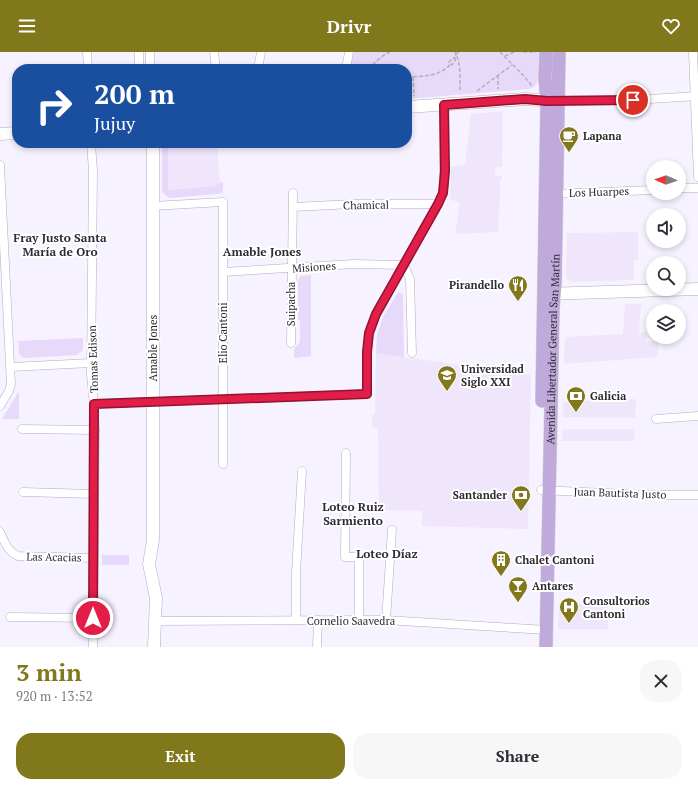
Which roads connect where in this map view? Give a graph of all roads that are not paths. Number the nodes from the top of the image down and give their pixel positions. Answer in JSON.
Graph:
{"nodes":[{"id":1,"x":87,"y":52,"type":"edge"},
{"id":2,"x":139,"y":52,"type":"edge"},
{"id":3,"x":150,"y":52,"type":"edge"},
{"id":4,"x":214,"y":52,"type":"edge"},
{"id":5,"x":261,"y":52,"type":"edge"},
{"id":6,"x":349,"y":52,"type":"edge"},
{"id":7,"x":546,"y":52,"type":"edge"},
{"id":8,"x":559,"y":52,"type":"edge"},
{"id":9,"x":693,"y":52,"type":"edge"},
{"id":10,"x":88,"y":64,"type":"edge"},
{"id":11,"x":139,"y":64,"type":"edge"},
{"id":12,"x":150,"y":64,"type":"edge"},
{"id":13,"x":215,"y":64,"type":"edge"},
{"id":14,"x":259,"y":64,"type":"edge"},
{"id":15,"x":349,"y":64,"type":"edge"},
{"id":16,"x":696,"y":96,"type":"edge"},
{"id":17,"x":552,"y":101,"type":"junction"},
{"id":18,"x":444,"y":105,"type":"junction"},
{"id":19,"x":412,"y":107,"type":"edge"},
{"id":20,"x":12,"y":133,"type":"edge"},
{"id":21,"x":0,"y":134,"type":"edge"},
{"id":22,"x":91,"y":148,"type":"edge"},
{"id":23,"x":153,"y":148,"type":"edge"},
{"id":24,"x":0,"y":165,"type":"edge"},
{"id":25,"x":698,"y":177,"type":"edge"},
{"id":26,"x":686,"y":188,"type":"edge"},
{"id":27,"x":698,"y":188,"type":"edge"},
{"id":28,"x":646,"y":190,"type":"edge"},
{"id":29,"x":293,"y":193,"type":"dead end"},
{"id":30,"x":551,"y":194,"type":"junction"},
{"id":31,"x":438,"y":204,"type":"junction"},
{"id":32,"x":153,"y":206,"type":"junction"},
{"id":33,"x":293,"y":207,"type":"junction"},
{"id":34,"x":404,"y":265,"type":"junction"},
{"id":35,"x":292,"y":268,"type":"junction"},
{"id":36,"x":223,"y":272,"type":"junction"},
{"id":37,"x":698,"y":289,"type":"edge"},
{"id":38,"x":550,"y":294,"type":"junction"},
{"id":39,"x":291,"y":343,"type":"dead end"},
{"id":40,"x":412,"y":353,"type":"dead end"},
{"id":41,"x":91,"y":363,"type":"junction"},
{"id":42,"x":11,"y":367,"type":"junction"},
{"id":43,"x":223,"y":400,"type":"junction"},
{"id":44,"x":153,"y":402,"type":"junction"},
{"id":45,"x":94,"y":404,"type":"junction"},
{"id":46,"x":0,"y":406,"type":"edge"},
{"id":47,"x":698,"y":416,"type":"edge"},
{"id":48,"x":656,"y":419,"type":"dead end"},
{"id":49,"x":22,"y":429,"type":"dead end"},
{"id":50,"x":95,"y":430,"type":"junction"},
{"id":51,"x":346,"y":453,"type":"dead end"},
{"id":52,"x":223,"y":464,"type":"dead end"},
{"id":53,"x":302,"y":471,"type":"dead end"},
{"id":54,"x":546,"y":490,"type":"junction"},
{"id":55,"x":23,"y":492,"type":"dead end"},
{"id":56,"x":94,"y":494,"type":"junction"},
{"id":57,"x":698,"y":495,"type":"edge"},
{"id":58,"x":392,"y":530,"type":"dead end"},
{"id":59,"x":0,"y":532,"type":"edge"},
{"id":60,"x":93,"y":558,"type":"junction"},
{"id":61,"x":10,"y":617,"type":"dead end"},
{"id":62,"x":93,"y":618,"type":"junction"},
{"id":63,"x":155,"y":620,"type":"junction"},
{"id":64,"x":296,"y":620,"type":"junction"},
{"id":65,"x":318,"y":620,"type":"junction"},
{"id":66,"x":359,"y":620,"type":"junction"},
{"id":67,"x":386,"y":620,"type":"junction"},
{"id":68,"x":542,"y":630,"type":"junction"},
{"id":69,"x":93,"y":647,"type":"edge"},
{"id":70,"x":154,"y":647,"type":"edge"},
{"id":71,"x":317,"y":647,"type":"edge"},
{"id":72,"x":538,"y":647,"type":"edge"},
{"id":73,"x":546,"y":647,"type":"edge"}],
"edges":[{"from":1,"to":10,"type":"street"},
{"from":2,"to":11,"type":"street"},
{"from":3,"to":12,"type":"street"},
{"from":4,"to":13,"type":"street"},
{"from":5,"to":14,"type":"street"},
{"from":6,"to":15,"type":"street"},
{"from":7,"to":17,"type":"main road","name":"Avenida Libertador General San Martín"},
{"from":8,"to":17,"type":"main road","name":"Avenida Libertador General San Martín"},
{"from":9,"to":16,"type":"street"},
{"from":16,"to":17,"type":"street"},
{"from":16,"to":25,"type":"street"},
{"from":17,"to":18,"type":"street"},
{"from":17,"to":30,"type":"main road","name":"Avenida Libertador General San Martín"},
{"from":18,"to":19,"type":"street"},
{"from":18,"to":31,"type":"street"},
{"from":20,"to":21,"type":"street"},
{"from":22,"to":41,"type":"street","name":"Tomas Edison"},
{"from":23,"to":32,"type":"street","name":"Amable Jones"},
{"from":24,"to":42,"type":"street"},
{"from":26,"to":27,"type":"street"},
{"from":28,"to":30,"type":"street","name":"Los Huarpes"},
{"from":29,"to":33,"type":"street","name":"Suipacha"},
{"from":30,"to":38,"type":"main road","name":"Avenida Libertador General San Martín"},
{"from":31,"to":33,"type":"street","name":"Chamical"},
{"from":31,"to":34,"type":"street"},
{"from":32,"to":36,"type":"street","name":"Elio Cantoni"},
{"from":32,"to":44,"type":"street","name":"Amable Jones"},
{"from":33,"to":35,"type":"street","name":"Suipacha"},
{"from":34,"to":35,"type":"street","name":"Misiones"},
{"from":34,"to":40,"type":"street"},
{"from":34,"to":43,"type":"street"},
{"from":35,"to":36,"type":"street","name":"Misiones"},
{"from":35,"to":39,"type":"street","name":"Suipacha"},
{"from":36,"to":43,"type":"street","name":"Elio Cantoni"},
{"from":37,"to":38,"type":"street"},
{"from":38,"to":54,"type":"main road","name":"Avenida Libertador General San Martín"},
{"from":41,"to":42,"type":"street"},
{"from":41,"to":45,"type":"street","name":"Tomas Edison"},
{"from":42,"to":46,"type":"street"},
{"from":43,"to":44,"type":"street"},
{"from":43,"to":52,"type":"street","name":"Elio Cantoni"},
{"from":44,"to":45,"type":"street"},
{"from":44,"to":63,"type":"street","name":"Amable Jones"},
{"from":45,"to":50,"type":"street","name":"Tomas Edison"},
{"from":47,"to":48,"type":"street"},
{"from":49,"to":50,"type":"street"},
{"from":50,"to":56,"type":"street","name":"Tomas Edison"},
{"from":51,"to":66,"type":"street"},
{"from":53,"to":64,"type":"street"},
{"from":54,"to":57,"type":"street","name":"Juan Bautista Justo"},
{"from":54,"to":68,"type":"main road","name":"Avenida Libertador General San Martín"},
{"from":55,"to":56,"type":"street"},
{"from":56,"to":60,"type":"street","name":"Tomas Edison"},
{"from":58,"to":67,"type":"street"},
{"from":59,"to":60,"type":"street","name":"Las Acacias"},
{"from":60,"to":62,"type":"street","name":"Tomas Edison"},
{"from":61,"to":62,"type":"street"},
{"from":62,"to":69,"type":"street","name":"Tomas Edison"},
{"from":63,"to":64,"type":"street","name":"Cornelio Saavedra"},
{"from":63,"to":70,"type":"street","name":"Amable Jones"},
{"from":64,"to":65,"type":"street","name":"Cornelio Saavedra"},
{"from":65,"to":66,"type":"street","name":"Cornelio Saavedra"},
{"from":65,"to":71,"type":"street"},
{"from":66,"to":67,"type":"street","name":"Cornelio Saavedra"},
{"from":67,"to":68,"type":"street","name":"Cornelio Saavedra"},
{"from":68,"to":72,"type":"main road","name":"Avenida Libertador General San Martín"},
{"from":68,"to":73,"type":"main road","name":"Avenida Libertador General San Martín"}]}
